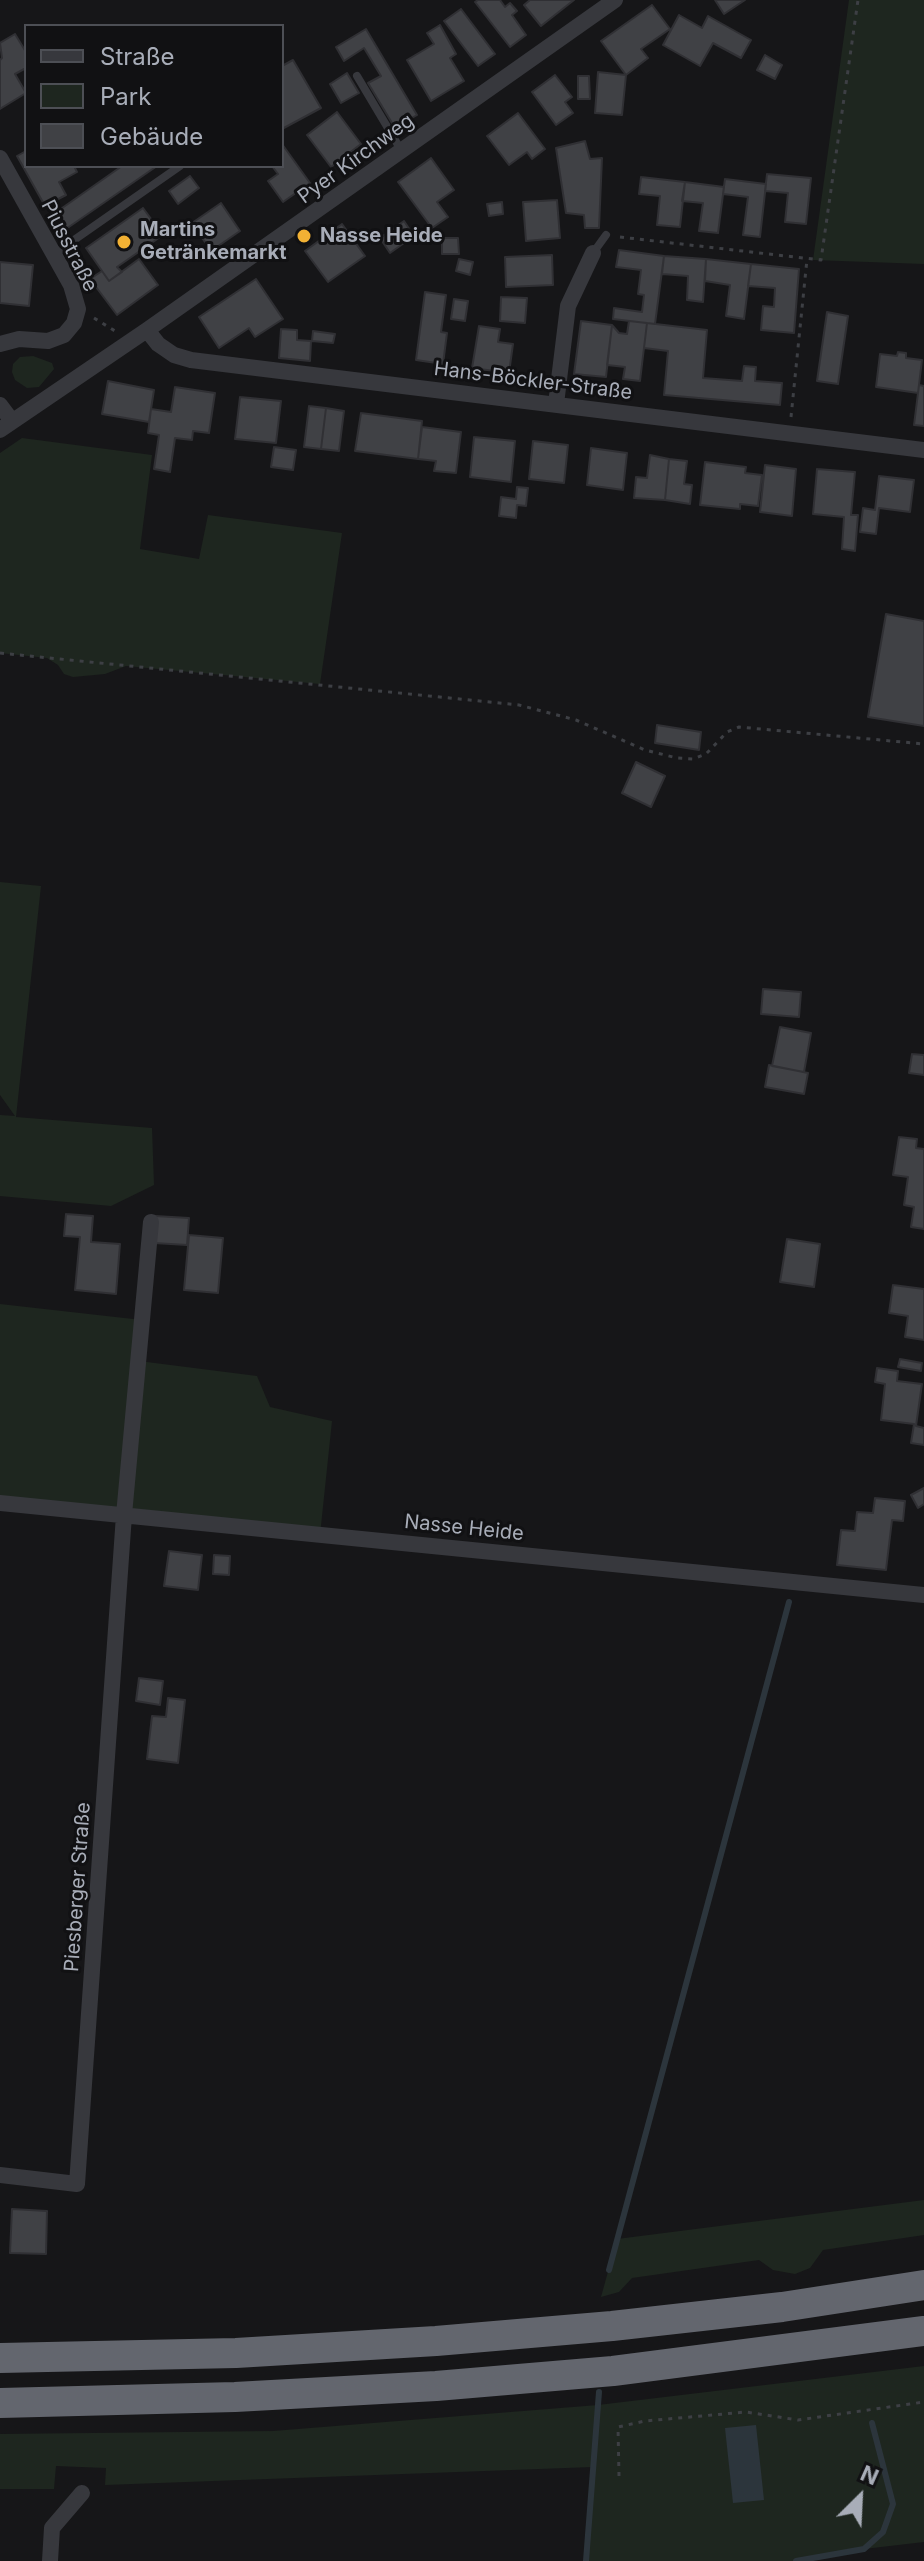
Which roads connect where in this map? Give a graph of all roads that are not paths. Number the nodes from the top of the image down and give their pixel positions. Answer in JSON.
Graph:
{"nodes":[{"id":1,"x":606,"y":2,"type":"edge"},
{"id":2,"x":357,"y":76,"type":"dead end"},
{"id":3,"x":401,"y":150,"type":"junction"},
{"id":4,"x":0,"y":158,"type":"edge"},
{"id":5,"x":177,"y":168,"type":"edge"},
{"id":6,"x":606,"y":235,"type":"road end"},
{"id":7,"x":593,"y":253,"type":"joint"},
{"id":8,"x":54,"y":254,"type":"junction"},
{"id":9,"x":147,"y":330,"type":"junction"},
{"id":10,"x":0,"y":344,"type":"edge"},
{"id":11,"x":556,"y":404,"type":"junction"},
{"id":12,"x":0,"y":405,"type":"edge"},
{"id":13,"x":6,"y":426,"type":"edge"},
{"id":14,"x":924,"y":450,"type":"edge"},
{"id":15,"x":151,"y":1222,"type":"dead end"},
{"id":16,"x":0,"y":1503,"type":"edge"},
{"id":17,"x":124,"y":1515,"type":"junction"},
{"id":18,"x":924,"y":1595,"type":"edge"},
{"id":19,"x":0,"y":2175,"type":"edge"},
{"id":20,"x":924,"y":2285,"type":"edge"},
{"id":21,"x":924,"y":2331,"type":"edge"},
{"id":22,"x":0,"y":2358,"type":"edge"},
{"id":23,"x":0,"y":2403,"type":"edge"},
{"id":24,"x":82,"y":2493,"type":"dead end"},
{"id":25,"x":50,"y":2561,"type":"edge"}],
"edges":[{"from":1,"to":3,"type":"street","name":"Pyer Kirchweg"},
{"from":2,"to":3,"type":"lane"},
{"from":3,"to":9,"type":"street","name":"Pyer Kirchweg"},
{"from":4,"to":8,"type":"street","name":"Piusstraße"},
{"from":5,"to":8,"type":"lane"},
{"from":6,"to":7,"type":"lane"},
{"from":7,"to":11,"type":"street"},
{"from":8,"to":10,"type":"street","name":"Piusstraße"},
{"from":9,"to":11,"type":"street","name":"Hans-Böckler-Straße"},
{"from":9,"to":13,"type":"street","name":"Pyer Kirchweg"},
{"from":11,"to":14,"type":"street","name":"Hans-Böckler-Straße"},
{"from":12,"to":13,"type":"street"},
{"from":15,"to":17,"type":"street"},
{"from":16,"to":17,"type":"street","name":"Nasse Heide"},
{"from":17,"to":18,"type":"street","name":"Nasse Heide"},
{"from":17,"to":19,"type":"street","name":"Piesberger Straße"},
{"from":20,"to":22,"type":"highway"},
{"from":21,"to":23,"type":"highway"},
{"from":24,"to":25,"type":"street"}]}
